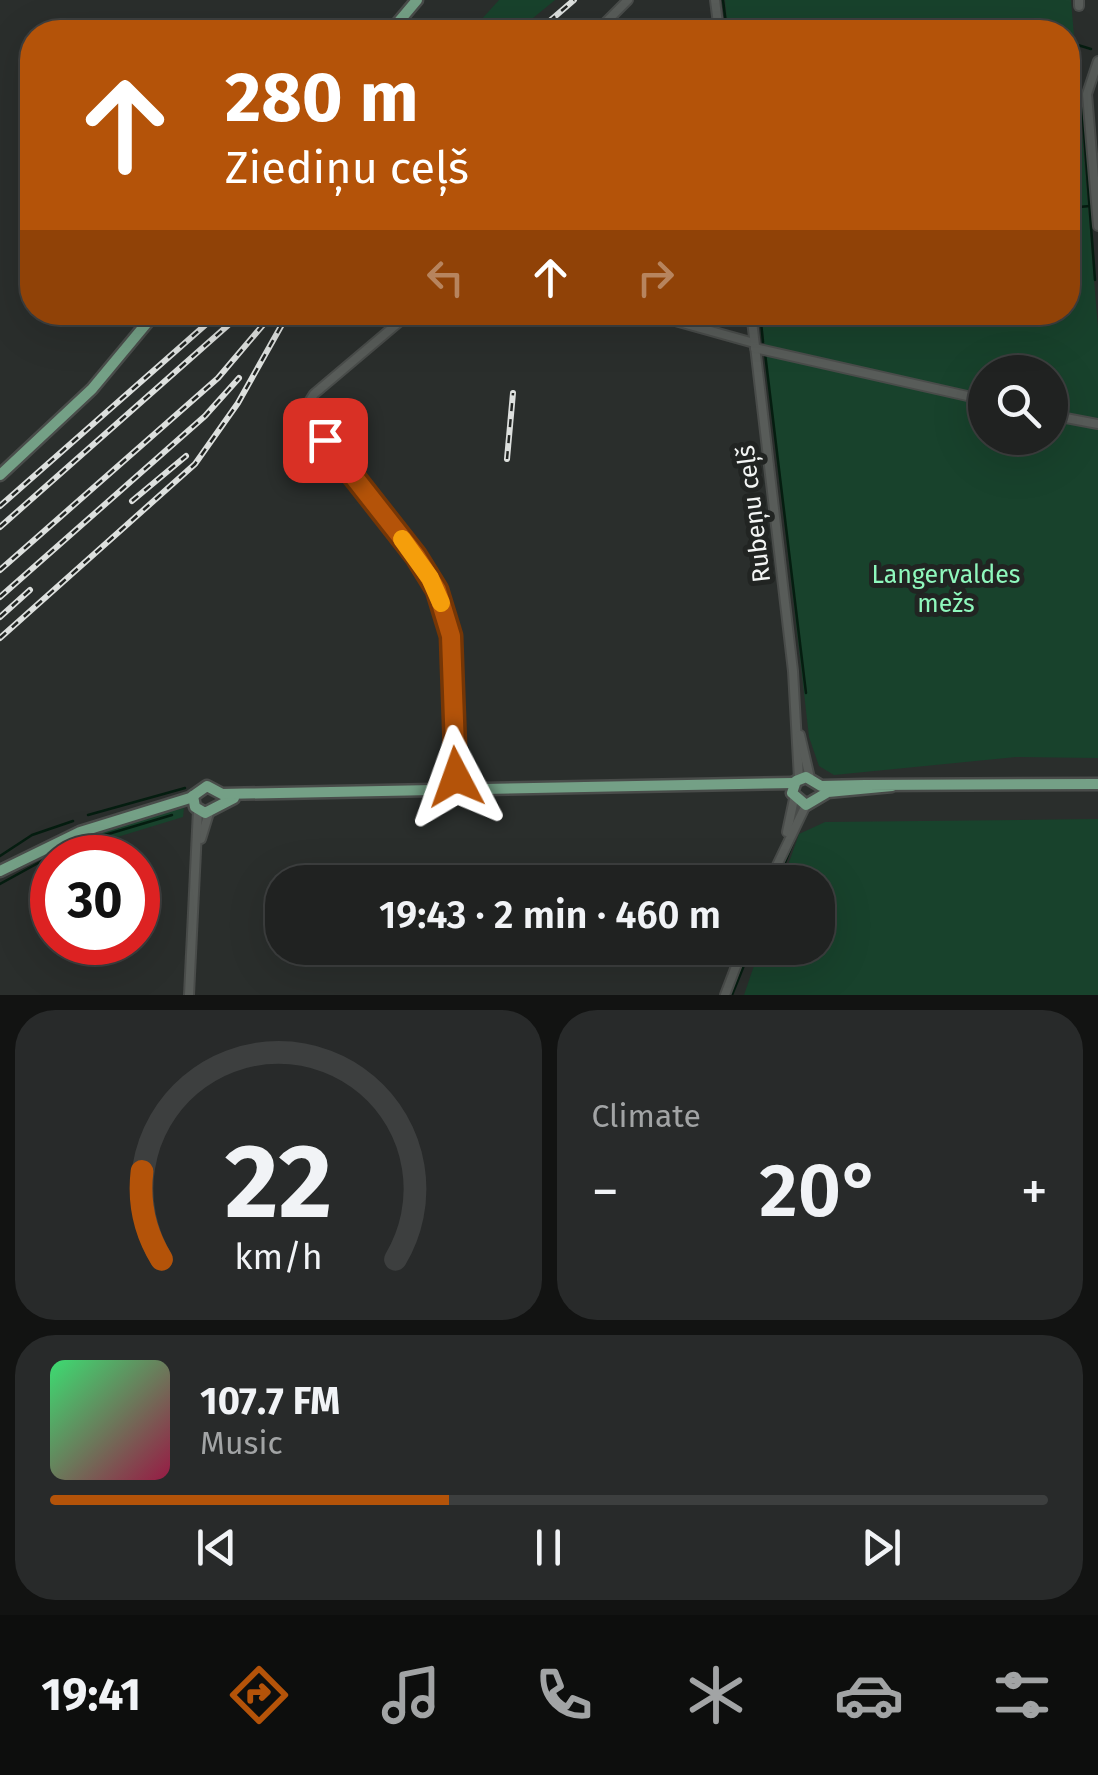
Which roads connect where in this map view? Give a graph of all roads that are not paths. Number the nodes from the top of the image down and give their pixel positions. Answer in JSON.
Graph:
{"nodes":[{"id":1,"x":418,"y":0,"type":"edge"},
{"id":2,"x":628,"y":0,"type":"edge"},
{"id":3,"x":400,"y":20,"type":"edge"},
{"id":4,"x":608,"y":20,"type":"edge"},
{"id":5,"x":1098,"y":61,"type":"edge"},
{"id":6,"x":1094,"y":107,"type":"edge"},
{"id":7,"x":1098,"y":226,"type":"edge"},
{"id":8,"x":145,"y":325,"type":"edge"},
{"id":9,"x":397,"y":325,"type":"edge"},
{"id":10,"x":687,"y":325,"type":"edge"},
{"id":11,"x":753,"y":325,"type":"edge"},
{"id":12,"x":755,"y":345,"type":"junction"},
{"id":13,"x":968,"y":396,"type":"edge"},
{"id":14,"x":1068,"y":418,"type":"edge"},
{"id":15,"x":1098,"y":424,"type":"edge"},
{"id":16,"x":0,"y":475,"type":"edge"},
{"id":17,"x":808,"y":784,"type":"junction"},
{"id":18,"x":1098,"y":784,"type":"edge"},
{"id":19,"x":720,"y":787,"type":"junction"},
{"id":20,"x":457,"y":788,"type":"junction"},
{"id":21,"x":219,"y":798,"type":"junction"},
{"id":22,"x":793,"y":798,"type":"junction"},
{"id":23,"x":806,"y":805,"type":"junction"},
{"id":24,"x":199,"y":807,"type":"junction"},
{"id":25,"x":780,"y":855,"type":"junction"},
{"id":26,"x":776,"y":865,"type":"edge"},
{"id":27,"x":0,"y":871,"type":"edge"},
{"id":28,"x":736,"y":965,"type":"edge"},
{"id":29,"x":190,"y":995,"type":"edge"},
{"id":30,"x":724,"y":995,"type":"edge"}],
"edges":[{"from":1,"to":3,"type":"main road"},
{"from":2,"to":4,"type":"street"},
{"from":5,"to":6,"type":"street"},
{"from":6,"to":7,"type":"street"},
{"from":8,"to":16,"type":"main road"},
{"from":9,"to":20,"type":"street"},
{"from":10,"to":12,"type":"street"},
{"from":11,"to":12,"type":"street","name":"Rubeņu ceļš"},
{"from":12,"to":13,"type":"street"},
{"from":12,"to":17,"type":"street","name":"Rubeņu ceļš"},
{"from":14,"to":15,"type":"street"},
{"from":17,"to":18,"type":"main road"},
{"from":17,"to":19,"type":"main road"},
{"from":17,"to":22,"type":"main road"},
{"from":17,"to":23,"type":"main road"},
{"from":19,"to":20,"type":"main road"},
{"from":19,"to":22,"type":"main road"},
{"from":20,"to":21,"type":"main road"},
{"from":21,"to":24,"type":"main road"},
{"from":21,"to":24,"type":"main road"},
{"from":22,"to":23,"type":"main road"},
{"from":22,"to":25,"type":"street"},
{"from":23,"to":25,"type":"street"},
{"from":24,"to":27,"type":"main road"},
{"from":24,"to":29,"type":"street"},
{"from":25,"to":26,"type":"street"},
{"from":28,"to":30,"type":"street"}]}
